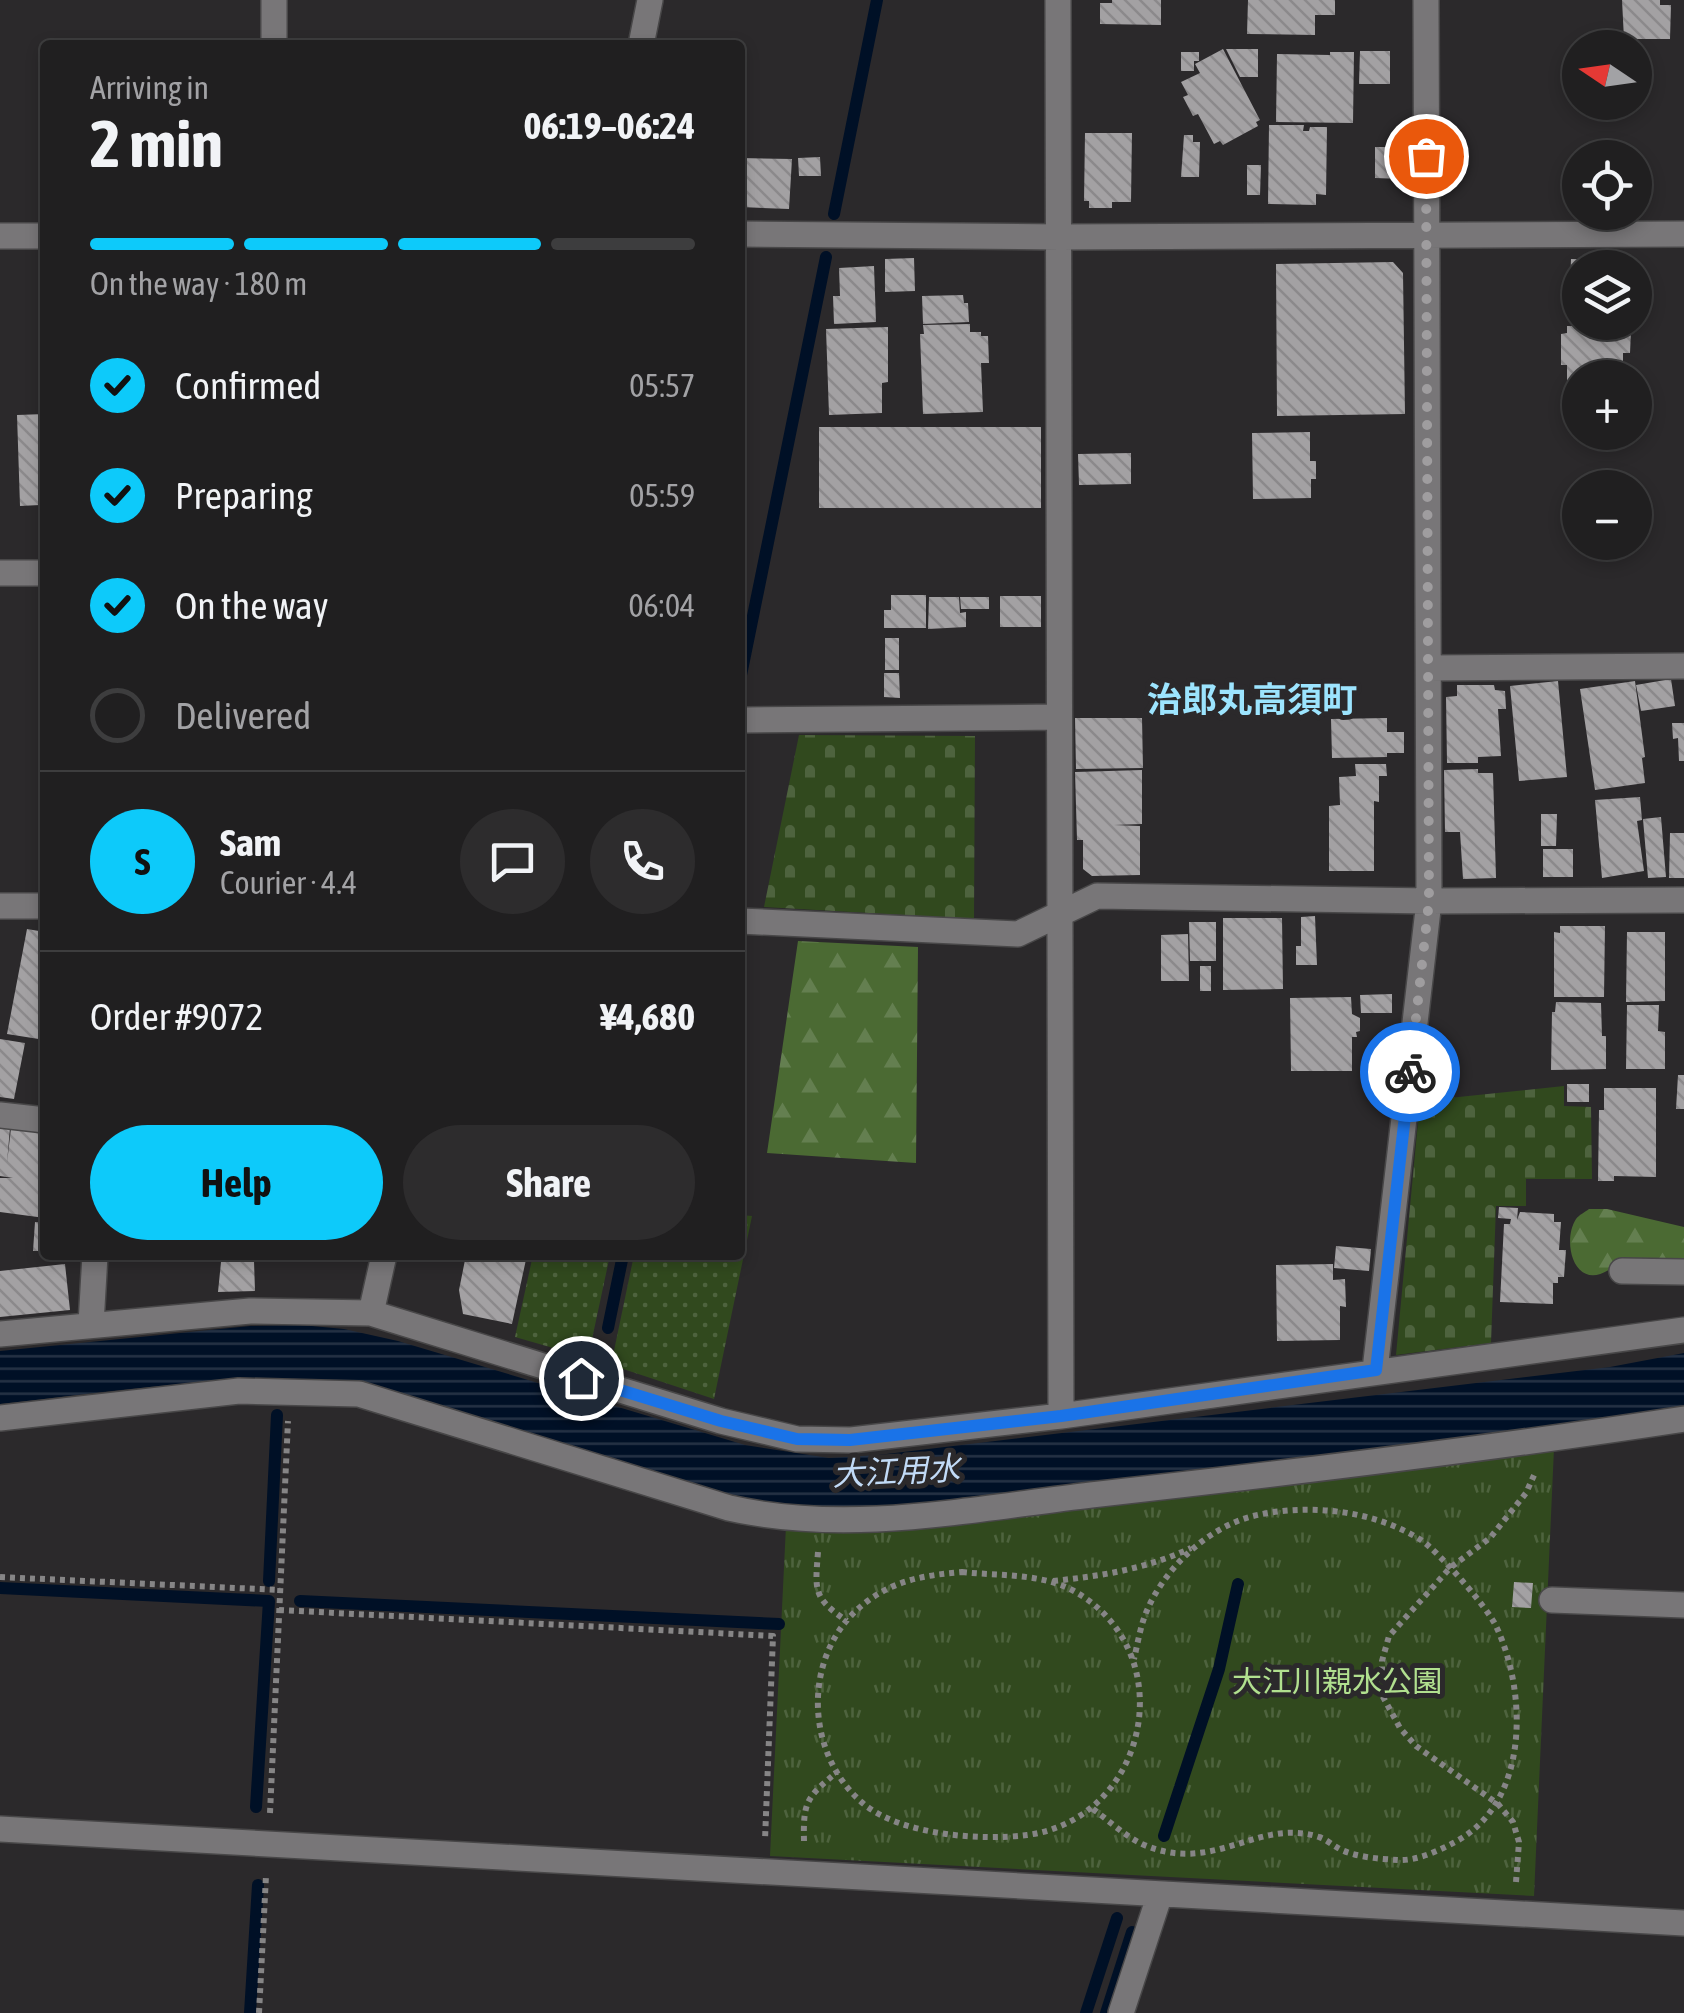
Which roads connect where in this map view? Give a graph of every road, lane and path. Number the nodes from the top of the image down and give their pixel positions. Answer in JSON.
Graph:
{"nodes":[{"id":1,"x":274,"y":0,"type":"edge"},
{"id":2,"x":650,"y":0,"type":"edge"},
{"id":3,"x":1058,"y":0,"type":"edge"},
{"id":4,"x":1426,"y":0,"type":"edge"},
{"id":5,"x":274,"y":40,"type":"edge"},
{"id":6,"x":642,"y":40,"type":"edge"},
{"id":7,"x":745,"y":234,"type":"edge"},
{"id":8,"x":1427,"y":234,"type":"junction"},
{"id":9,"x":1684,"y":234,"type":"edge"},
{"id":10,"x":0,"y":236,"type":"edge"},
{"id":11,"x":40,"y":236,"type":"edge"},
{"id":12,"x":1059,"y":237,"type":"junction"},
{"id":13,"x":0,"y":573,"type":"edge"},
{"id":14,"x":40,"y":573,"type":"edge"},
{"id":15,"x":1684,"y":666,"type":"edge"},
{"id":16,"x":1429,"y":668,"type":"junction"},
{"id":17,"x":1058,"y":717,"type":"junction"},
{"id":18,"x":745,"y":720,"type":"edge"},
{"id":19,"x":1684,"y":900,"type":"edge"},
{"id":20,"x":1429,"y":901,"type":"junction"},
{"id":21,"x":0,"y":906,"type":"edge"},
{"id":22,"x":40,"y":906,"type":"edge"},
{"id":23,"x":1058,"y":917,"type":"junction"},
{"id":24,"x":745,"y":921,"type":"edge"},
{"id":25,"x":0,"y":1115,"type":"edge"},
{"id":26,"x":40,"y":1119,"type":"edge"},
{"id":27,"x":96,"y":1260,"type":"edge"},
{"id":28,"x":383,"y":1260,"type":"edge"},
{"id":29,"x":1622,"y":1271,"type":"dead end"},
{"id":30,"x":1684,"y":1272,"type":"edge"},
{"id":31,"x":371,"y":1313,"type":"junction"},
{"id":32,"x":91,"y":1324,"type":"junction"},
{"id":33,"x":1684,"y":1330,"type":"edge"},
{"id":34,"x":0,"y":1334,"type":"edge"},
{"id":35,"x":1376,"y":1370,"type":"junction"},
{"id":36,"x":289,"y":1390,"type":"junction"},
{"id":37,"x":1061,"y":1416,"type":"junction"},
{"id":38,"x":0,"y":1418,"type":"edge"},
{"id":39,"x":1684,"y":1418,"type":"edge"},
{"id":40,"x":1542,"y":1441,"type":"junction"},
{"id":41,"x":820,"y":1520,"type":"junction"},
{"id":42,"x":1196,"y":1546,"type":"junction"},
{"id":43,"x":1450,"y":1568,"type":"junction"},
{"id":44,"x":0,"y":1577,"type":"edge"},
{"id":45,"x":1052,"y":1581,"type":"junction"},
{"id":46,"x":280,"y":1590,"type":"junction"},
{"id":47,"x":1552,"y":1600,"type":"dead end"},
{"id":48,"x":1684,"y":1605,"type":"edge"},
{"id":49,"x":279,"y":1610,"type":"junction"},
{"id":50,"x":848,"y":1621,"type":"junction"},
{"id":51,"x":1134,"y":1659,"type":"junction"},
{"id":52,"x":838,"y":1772,"type":"junction"},
{"id":53,"x":1498,"y":1804,"type":"junction"},
{"id":54,"x":1093,"y":1808,"type":"junction"},
{"id":55,"x":0,"y":1829,"type":"edge"},
{"id":56,"x":268,"y":1843,"type":"junction"},
{"id":57,"x":764,"y":1871,"type":"junction"},
{"id":58,"x":804,"y":1873,"type":"junction"},
{"id":59,"x":1160,"y":1894,"type":"junction"},
{"id":60,"x":1513,"y":1914,"type":"junction"},
{"id":61,"x":1684,"y":1924,"type":"edge"},
{"id":62,"x":258,"y":2013,"type":"edge"},
{"id":63,"x":1121,"y":2013,"type":"edge"}],
"edges":[{"from":1,"to":5,"type":"street"},
{"from":2,"to":6,"type":"street"},
{"from":3,"to":12,"type":"street"},
{"from":4,"to":8,"type":"street"},
{"from":7,"to":12,"type":"street"},
{"from":8,"to":9,"type":"street"},
{"from":8,"to":12,"type":"street"},
{"from":8,"to":16,"type":"street"},
{"from":10,"to":11,"type":"street"},
{"from":12,"to":17,"type":"street"},
{"from":13,"to":14,"type":"street"},
{"from":15,"to":16,"type":"street"},
{"from":16,"to":20,"type":"street"},
{"from":17,"to":18,"type":"street"},
{"from":17,"to":23,"type":"street"},
{"from":19,"to":20,"type":"street"},
{"from":20,"to":23,"type":"street"},
{"from":20,"to":35,"type":"street"},
{"from":21,"to":22,"type":"street"},
{"from":23,"to":24,"type":"street"},
{"from":23,"to":37,"type":"street"},
{"from":25,"to":26,"type":"street"},
{"from":27,"to":32,"type":"street"},
{"from":28,"to":31,"type":"street"},
{"from":29,"to":30,"type":"street"},
{"from":31,"to":32,"type":"street"},
{"from":31,"to":37,"type":"street"},
{"from":32,"to":34,"type":"street"},
{"from":33,"to":35,"type":"street"},
{"from":35,"to":37,"type":"street"},
{"from":36,"to":38,"type":"street"},
{"from":36,"to":41,"type":"street"},
{"from":36,"to":46,"type":"path"},
{"from":39,"to":40,"type":"street"},
{"from":40,"to":41,"type":"street"},
{"from":40,"to":43,"type":"path"},
{"from":41,"to":50,"type":"path"},
{"from":42,"to":43,"type":"path"},
{"from":42,"to":45,"type":"path"},
{"from":42,"to":51,"type":"path"},
{"from":43,"to":53,"type":"path"},
{"from":43,"to":53,"type":"path"},
{"from":44,"to":46,"type":"path"},
{"from":45,"to":50,"type":"path"},
{"from":45,"to":51,"type":"path"},
{"from":46,"to":49,"type":"path"},
{"from":47,"to":48,"type":"street"},
{"from":49,"to":56,"type":"path"},
{"from":49,"to":57,"type":"path"},
{"from":50,"to":52,"type":"path"},
{"from":51,"to":54,"type":"path"},
{"from":52,"to":54,"type":"path"},
{"from":52,"to":58,"type":"path"},
{"from":53,"to":54,"type":"path"},
{"from":53,"to":60,"type":"path"},
{"from":55,"to":56,"type":"street"},
{"from":56,"to":57,"type":"street"},
{"from":56,"to":62,"type":"path"},
{"from":57,"to":58,"type":"street"},
{"from":58,"to":59,"type":"street"},
{"from":59,"to":60,"type":"street"},
{"from":59,"to":63,"type":"street"},
{"from":60,"to":61,"type":"street"}]}
